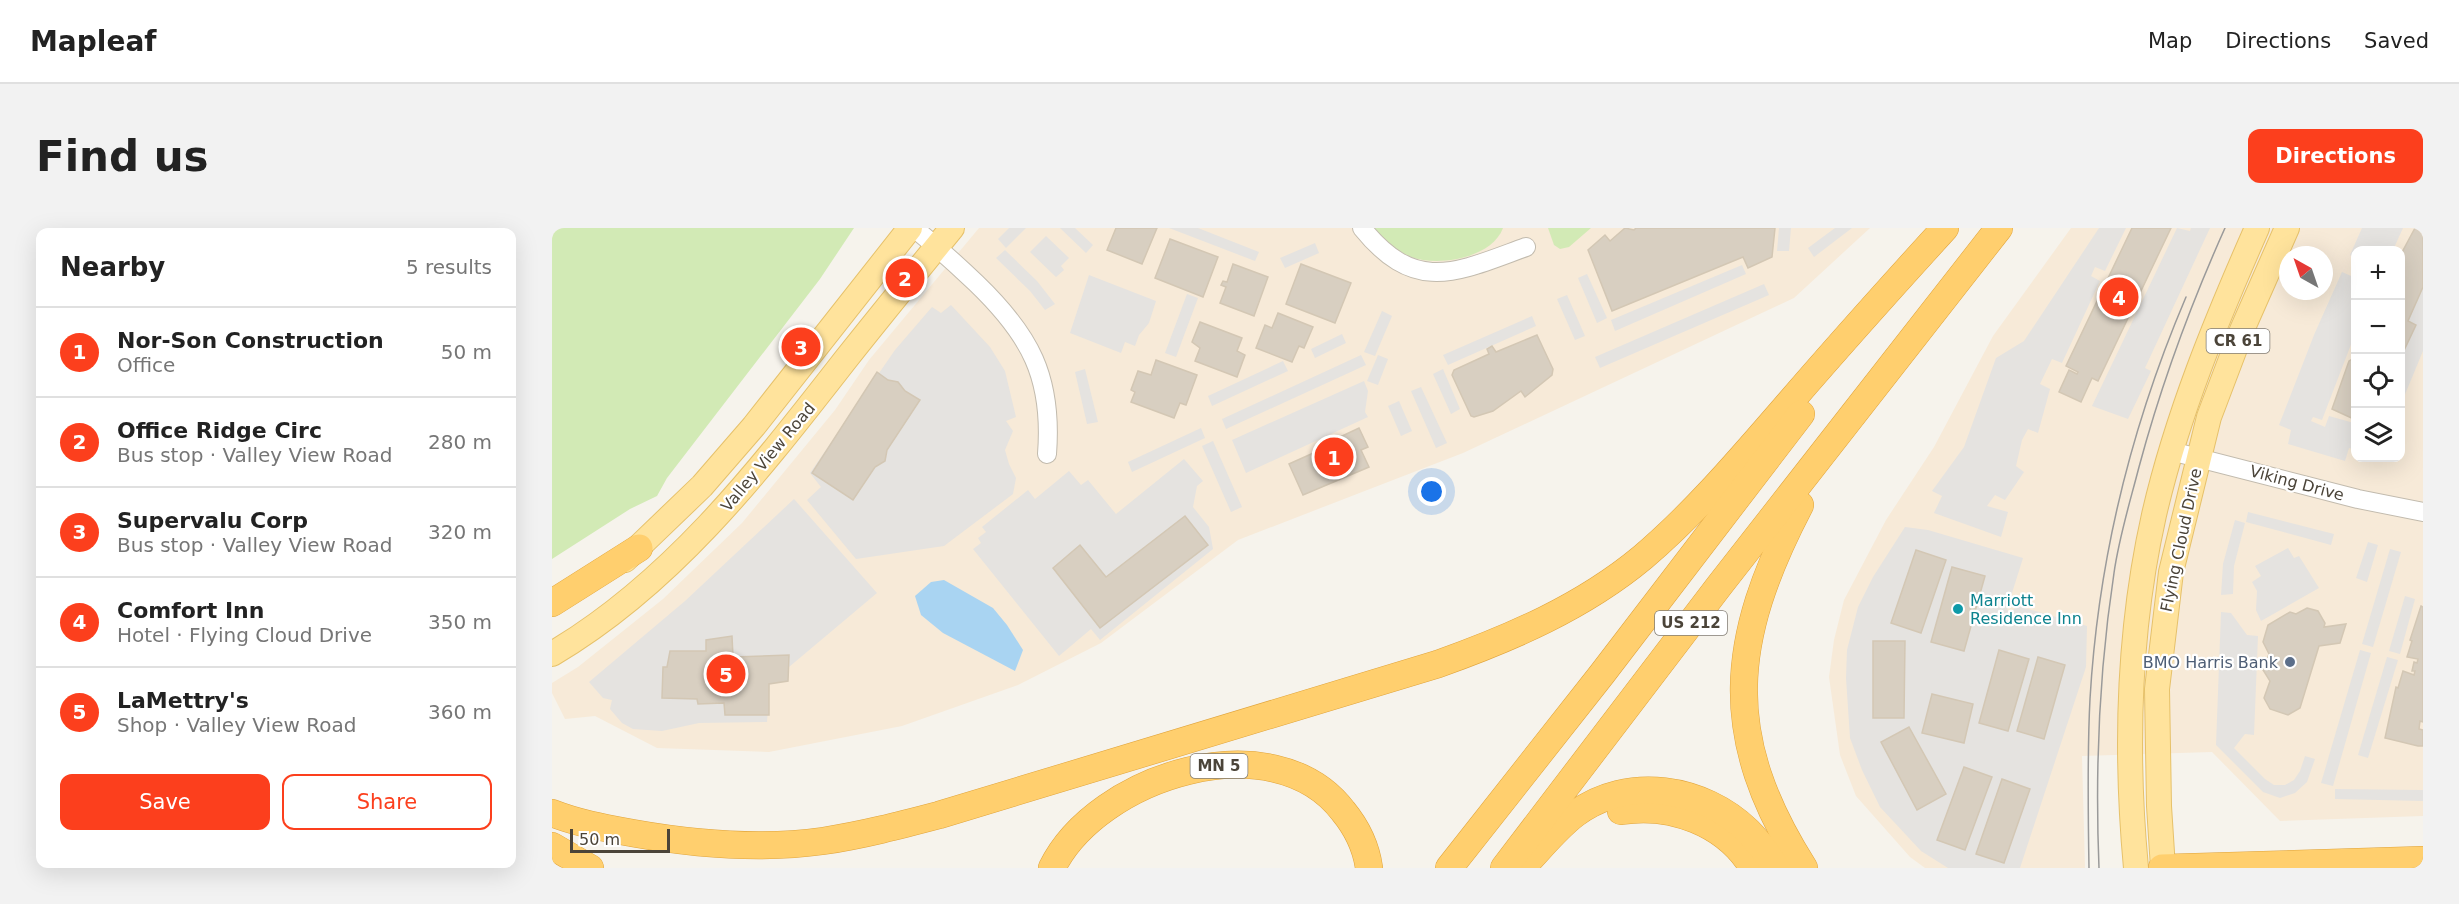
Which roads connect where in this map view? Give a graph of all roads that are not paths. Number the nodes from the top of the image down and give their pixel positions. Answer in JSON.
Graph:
{"nodes":[{"id":1,"x":912,"y":228,"type":"edge"},
{"id":2,"x":1362,"y":228,"type":"edge"},
{"id":3,"x":1945,"y":228,"type":"edge"},
{"id":4,"x":1999,"y":228,"type":"edge"},
{"id":5,"x":2257,"y":228,"type":"edge"},
{"id":6,"x":2287,"y":228,"type":"edge"},
{"id":7,"x":944,"y":237,"type":"edge"},
{"id":8,"x":1526,"y":247,"type":"dead end"},
{"id":9,"x":1881,"y":380,"type":"junction"},
{"id":10,"x":2171,"y":451,"type":"junction"},
{"id":11,"x":1047,"y":454,"type":"dead end"},
{"id":12,"x":2198,"y":457,"type":"junction"},
{"id":13,"x":2423,"y":512,"type":"edge"},
{"id":14,"x":639,"y":548,"type":"junction"},
{"id":15,"x":552,"y":603,"type":"edge"},
{"id":16,"x":552,"y":617,"type":"edge"},
{"id":17,"x":552,"y":654,"type":"edge"},
{"id":18,"x":552,"y":813,"type":"edge"},
{"id":19,"x":1545,"y":842,"type":"junction"},
{"id":20,"x":552,"y":846,"type":"edge"},
{"id":21,"x":2423,"y":860,"type":"edge"},
{"id":22,"x":590,"y":868,"type":"edge"},
{"id":23,"x":1052,"y":868,"type":"edge"},
{"id":24,"x":1369,"y":868,"type":"edge"},
{"id":25,"x":1449,"y":868,"type":"edge"},
{"id":26,"x":1504,"y":868,"type":"edge"},
{"id":27,"x":1522,"y":868,"type":"edge"},
{"id":28,"x":1753,"y":868,"type":"edge"},
{"id":29,"x":1776,"y":868,"type":"edge"},
{"id":30,"x":1804,"y":868,"type":"edge"},
{"id":31,"x":2136,"y":868,"type":"edge"},
{"id":32,"x":2163,"y":868,"type":"edge"}],
"edges":[{"from":1,"to":7,"type":"street"},
{"from":1,"to":14,"type":"main road","name":"Valley View Road"},
{"from":2,"to":8,"type":"street"},
{"from":3,"to":18,"type":"highway"},
{"from":3,"to":25,"type":"highway","number":"US 212"},
{"from":4,"to":9,"type":"highway","number":"US 212"},
{"from":5,"to":10,"type":"main road","name":"Flying Cloud Drive","number":"CR 61"},
{"from":6,"to":12,"type":"main road","name":"Flying Cloud Drive","number":"CR 61"},
{"from":7,"to":11,"type":"street"},
{"from":7,"to":17,"type":"main road","name":"Valley View Road"},
{"from":9,"to":26,"type":"highway","number":"US 212"},
{"from":9,"to":30,"type":"highway"},
{"from":10,"to":12,"type":"street","name":"Viking Drive"},
{"from":10,"to":31,"type":"main road","name":"Flying Cloud Drive","number":"CR 61"},
{"from":12,"to":13,"type":"street","name":"Viking Drive"},
{"from":12,"to":32,"type":"main road","name":"Flying Cloud Drive","number":"CR 61"},
{"from":14,"to":15,"type":"highway"},
{"from":14,"to":16,"type":"main road","name":"Valley View Road"},
{"from":19,"to":27,"type":"highway"},
{"from":19,"to":28,"type":"highway"},
{"from":19,"to":29,"type":"highway"},
{"from":20,"to":22,"type":"highway"},
{"from":21,"to":32,"type":"highway"},
{"from":23,"to":24,"type":"highway","number":"MN 5"}]}
